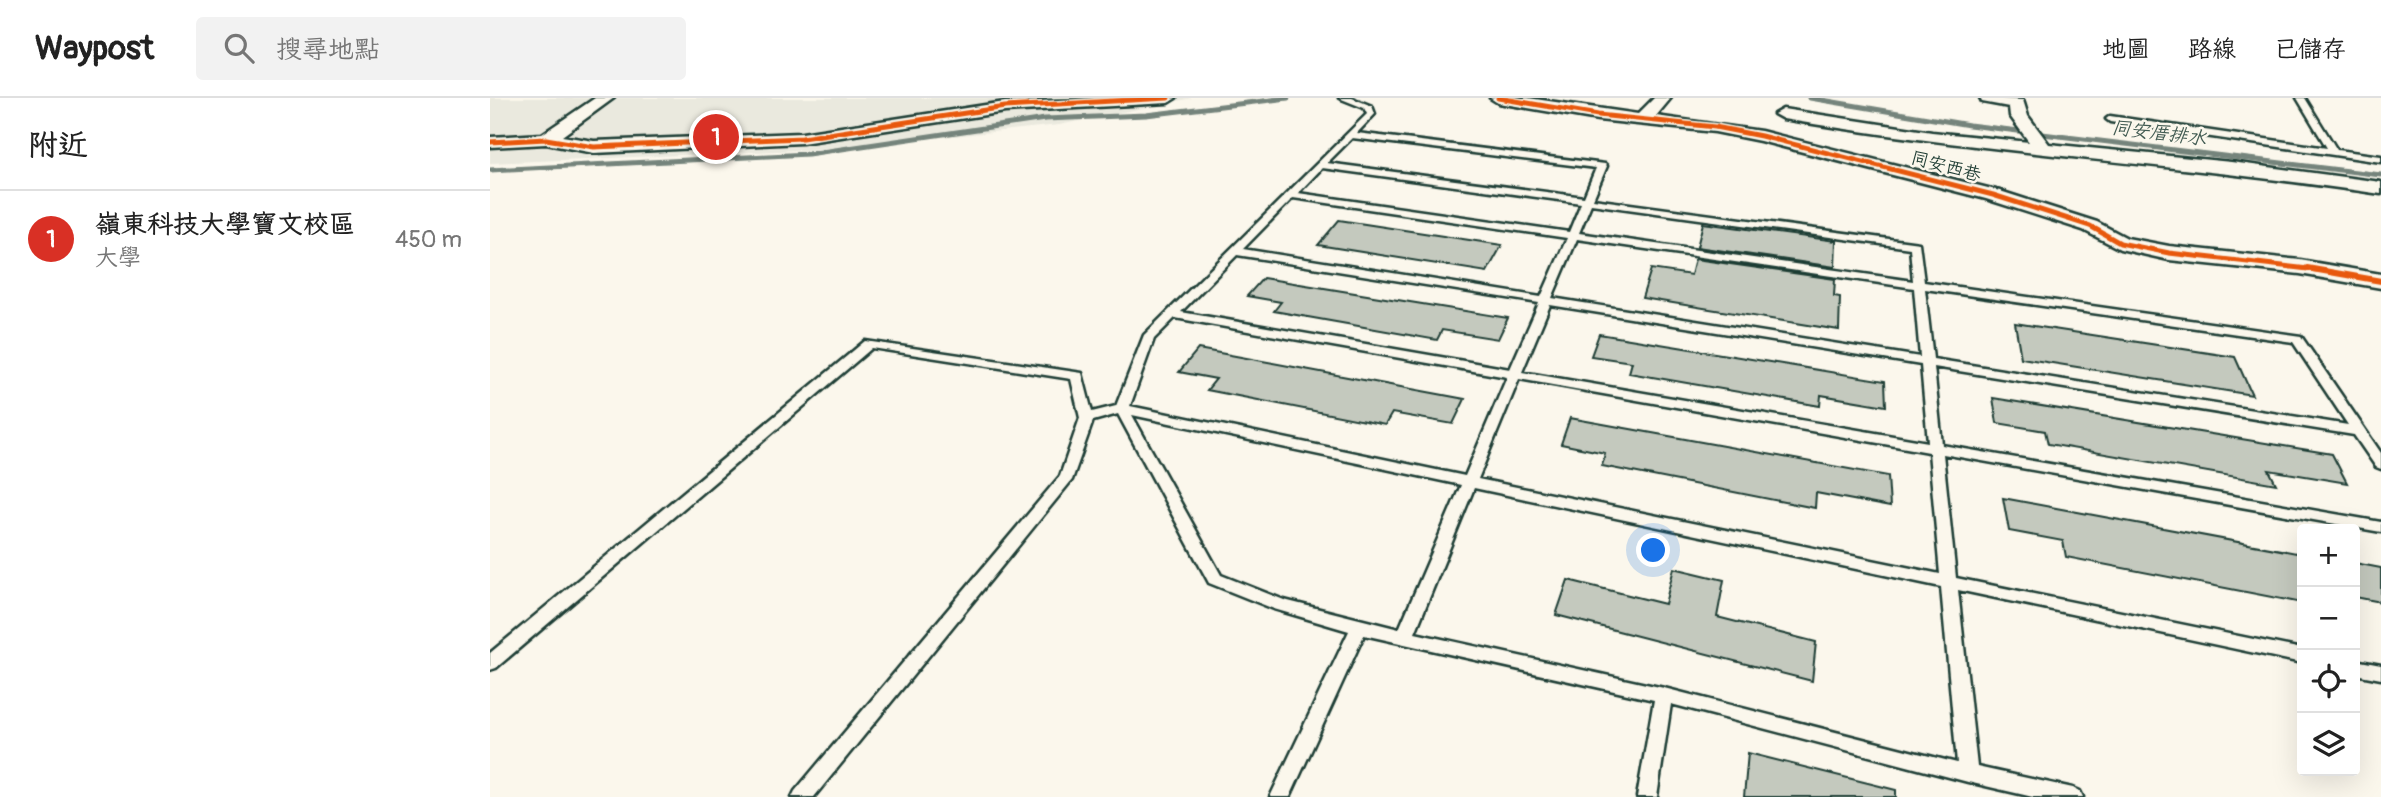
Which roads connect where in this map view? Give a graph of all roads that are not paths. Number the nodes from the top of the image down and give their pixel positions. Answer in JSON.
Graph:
{"nodes":[{"id":1,"x":606,"y":98,"type":"edge"},
{"id":2,"x":1168,"y":98,"type":"edge"},
{"id":3,"x":1343,"y":98,"type":"edge"},
{"id":4,"x":1499,"y":98,"type":"edge"},
{"id":5,"x":1663,"y":98,"type":"edge"},
{"id":6,"x":1988,"y":98,"type":"edge"},
{"id":7,"x":2301,"y":98,"type":"edge"},
{"id":8,"x":968,"y":105,"type":"edge"},
{"id":9,"x":1783,"y":114,"type":"dead end"},
{"id":10,"x":1643,"y":119,"type":"junction"},
{"id":11,"x":2110,"y":119,"type":"dead end"},
{"id":12,"x":1351,"y":135,"type":"junction"},
{"id":13,"x":546,"y":139,"type":"junction"},
{"id":14,"x":490,"y":142,"type":"edge"},
{"id":15,"x":2038,"y":144,"type":"junction"},
{"id":16,"x":2333,"y":151,"type":"junction"},
{"id":17,"x":2381,"y":159,"type":"edge"},
{"id":18,"x":1320,"y":165,"type":"junction"},
{"id":19,"x":2381,"y":188,"type":"edge"},
{"id":20,"x":1291,"y":195,"type":"junction"},
{"id":21,"x":1587,"y":201,"type":"junction"},
{"id":22,"x":1572,"y":236,"type":"junction"},
{"id":23,"x":1235,"y":251,"type":"junction"},
{"id":24,"x":2381,"y":281,"type":"edge"},
{"id":25,"x":1919,"y":285,"type":"junction"},
{"id":26,"x":1545,"y":301,"type":"junction"},
{"id":27,"x":1173,"y":314,"type":"junction"},
{"id":28,"x":1927,"y":362,"type":"junction"},
{"id":29,"x":1514,"y":376,"type":"junction"},
{"id":30,"x":1122,"y":409,"type":"junction"},
{"id":31,"x":1087,"y":418,"type":"junction"},
{"id":32,"x":2359,"y":431,"type":"junction"},
{"id":33,"x":1935,"y":448,"type":"junction"},
{"id":34,"x":2381,"y":464,"type":"edge"},
{"id":35,"x":1469,"y":483,"type":"junction"},
{"id":36,"x":2381,"y":527,"type":"edge"},
{"id":37,"x":1949,"y":580,"type":"junction"},
{"id":38,"x":1359,"y":627,"type":"junction"},
{"id":39,"x":1405,"y":636,"type":"junction"},
{"id":40,"x":2297,"y":655,"type":"edge"},
{"id":41,"x":490,"y":663,"type":"edge"},
{"id":42,"x":2360,"y":668,"type":"edge"},
{"id":43,"x":2381,"y":672,"type":"edge"},
{"id":44,"x":1664,"y":695,"type":"junction"},
{"id":45,"x":1968,"y":774,"type":"junction"},
{"id":46,"x":802,"y":797,"type":"edge"},
{"id":47,"x":1280,"y":797,"type":"edge"},
{"id":48,"x":1647,"y":797,"type":"edge"},
{"id":49,"x":2073,"y":797,"type":"edge"}],
"edges":[{"from":1,"to":13,"type":"street"},
{"from":2,"to":8,"type":"street"},
{"from":3,"to":12,"type":"lane"},
{"from":4,"to":10,"type":"street","name":"同安西巷"},
{"from":5,"to":10,"type":"street"},
{"from":6,"to":15,"type":"street"},
{"from":7,"to":16,"type":"lane"},
{"from":8,"to":13,"type":"street"},
{"from":9,"to":15,"type":"street"},
{"from":10,"to":24,"type":"street","name":"同安西巷"},
{"from":11,"to":16,"type":"lane"},
{"from":12,"to":18,"type":"lane"},
{"from":12,"to":21,"type":"lane"},
{"from":13,"to":14,"type":"street"},
{"from":15,"to":19,"type":"street"},
{"from":16,"to":17,"type":"lane"},
{"from":18,"to":20,"type":"lane"},
{"from":18,"to":21,"type":"lane"},
{"from":20,"to":22,"type":"lane"},
{"from":20,"to":23,"type":"lane"},
{"from":21,"to":22,"type":"lane"},
{"from":21,"to":25,"type":"lane"},
{"from":22,"to":25,"type":"lane"},
{"from":22,"to":26,"type":"lane"},
{"from":23,"to":26,"type":"lane"},
{"from":23,"to":27,"type":"lane"},
{"from":25,"to":28,"type":"lane"},
{"from":25,"to":32,"type":"lane"},
{"from":26,"to":28,"type":"lane"},
{"from":26,"to":29,"type":"lane"},
{"from":27,"to":29,"type":"lane"},
{"from":27,"to":30,"type":"lane"},
{"from":28,"to":32,"type":"lane"},
{"from":28,"to":33,"type":"lane"},
{"from":29,"to":33,"type":"lane"},
{"from":29,"to":35,"type":"lane"},
{"from":30,"to":31,"type":"lane"},
{"from":30,"to":35,"type":"lane"},
{"from":30,"to":38,"type":"lane"},
{"from":31,"to":41,"type":"lane"},
{"from":31,"to":46,"type":"lane"},
{"from":32,"to":34,"type":"lane"},
{"from":33,"to":36,"type":"lane"},
{"from":33,"to":37,"type":"lane"},
{"from":35,"to":37,"type":"lane"},
{"from":35,"to":39,"type":"lane"},
{"from":37,"to":40,"type":"lane"},
{"from":37,"to":45,"type":"lane"},
{"from":38,"to":39,"type":"lane"},
{"from":38,"to":47,"type":"lane"},
{"from":39,"to":44,"type":"lane"},
{"from":42,"to":43,"type":"lane"},
{"from":44,"to":45,"type":"lane"},
{"from":44,"to":48,"type":"lane"},
{"from":45,"to":49,"type":"lane"}]}
